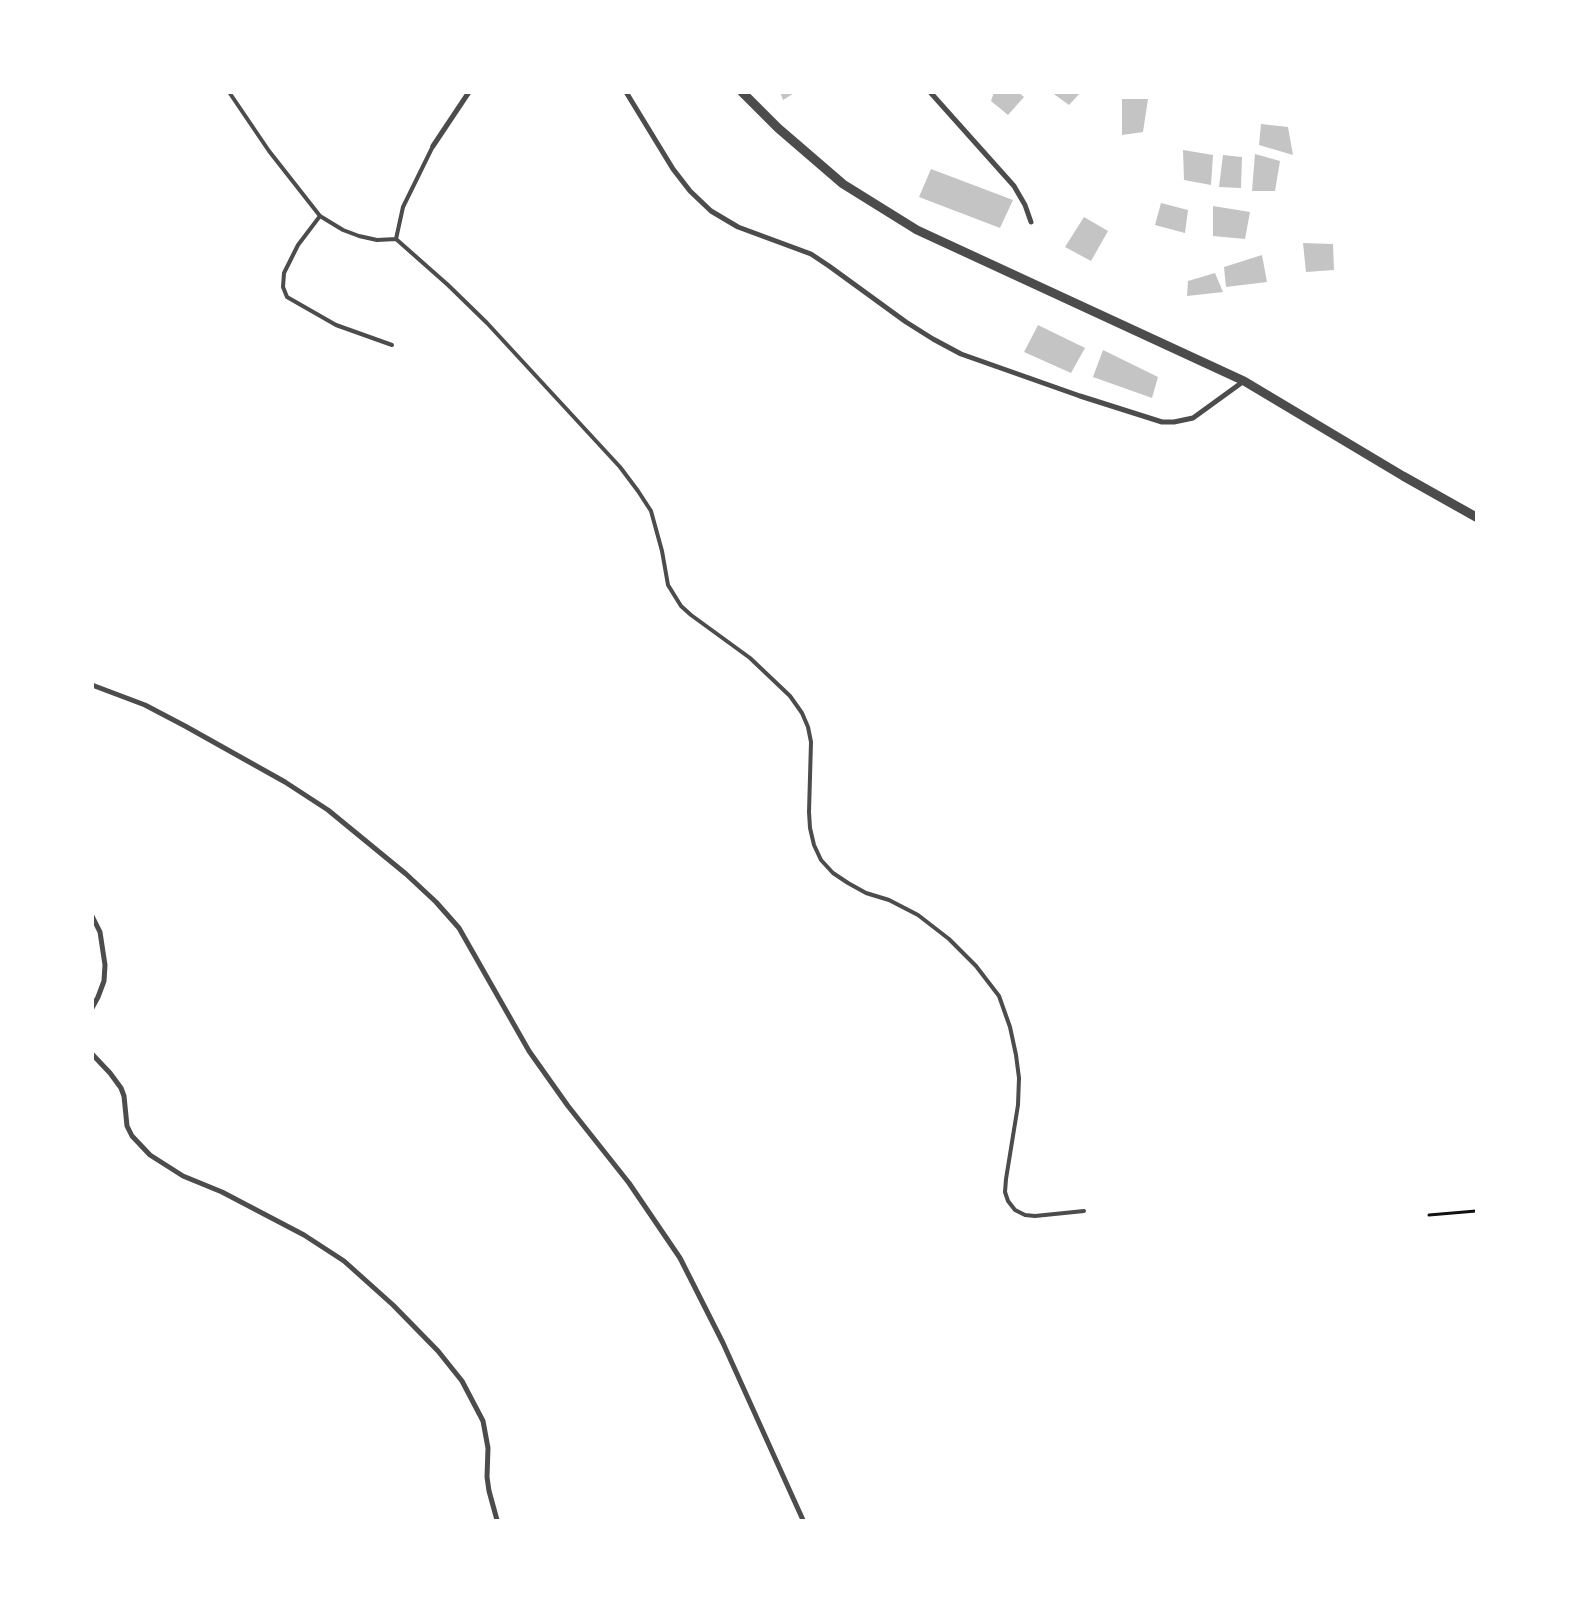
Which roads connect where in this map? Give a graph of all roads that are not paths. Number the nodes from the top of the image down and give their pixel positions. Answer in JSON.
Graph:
{"nodes":[{"id":1,"x":229,"y":92,"type":"edge"},
{"id":2,"x":469,"y":92,"type":"edge"},
{"id":3,"x":626,"y":92,"type":"edge"},
{"id":4,"x":742,"y":92,"type":"edge"},
{"id":5,"x":930,"y":92,"type":"edge"},
{"id":6,"x":433,"y":146,"type":"joint"},
{"id":7,"x":320,"y":216,"type":"junction"},
{"id":8,"x":1031,"y":222,"type":"dead end"},
{"id":9,"x":396,"y":240,"type":"junction"},
{"id":10,"x":392,"y":345,"type":"dead end"},
{"id":11,"x":1244,"y":381,"type":"junction"},
{"id":12,"x":1476,"y":517,"type":"edge"},
{"id":13,"x":92,"y":685,"type":"edge"},
{"id":14,"x":92,"y":916,"type":"edge"},
{"id":15,"x":92,"y":1008,"type":"edge"},
{"id":16,"x":92,"y":1054,"type":"edge"},
{"id":17,"x":1084,"y":1211,"type":"dead end"},
{"id":18,"x":497,"y":1520,"type":"edge"},
{"id":19,"x":803,"y":1520,"type":"edge"}],
"edges":[{"from":1,"to":7,"type":"lane"},
{"from":2,"to":6,"type":"street"},
{"from":3,"to":11,"type":"street"},
{"from":4,"to":11,"type":"street"},
{"from":5,"to":8,"type":"street"},
{"from":6,"to":9,"type":"lane"},
{"from":7,"to":9,"type":"lane"},
{"from":7,"to":10,"type":"lane"},
{"from":9,"to":17,"type":"lane"},
{"from":11,"to":12,"type":"street"},
{"from":13,"to":19,"type":"street"},
{"from":14,"to":15,"type":"street"},
{"from":16,"to":18,"type":"street"}]}
